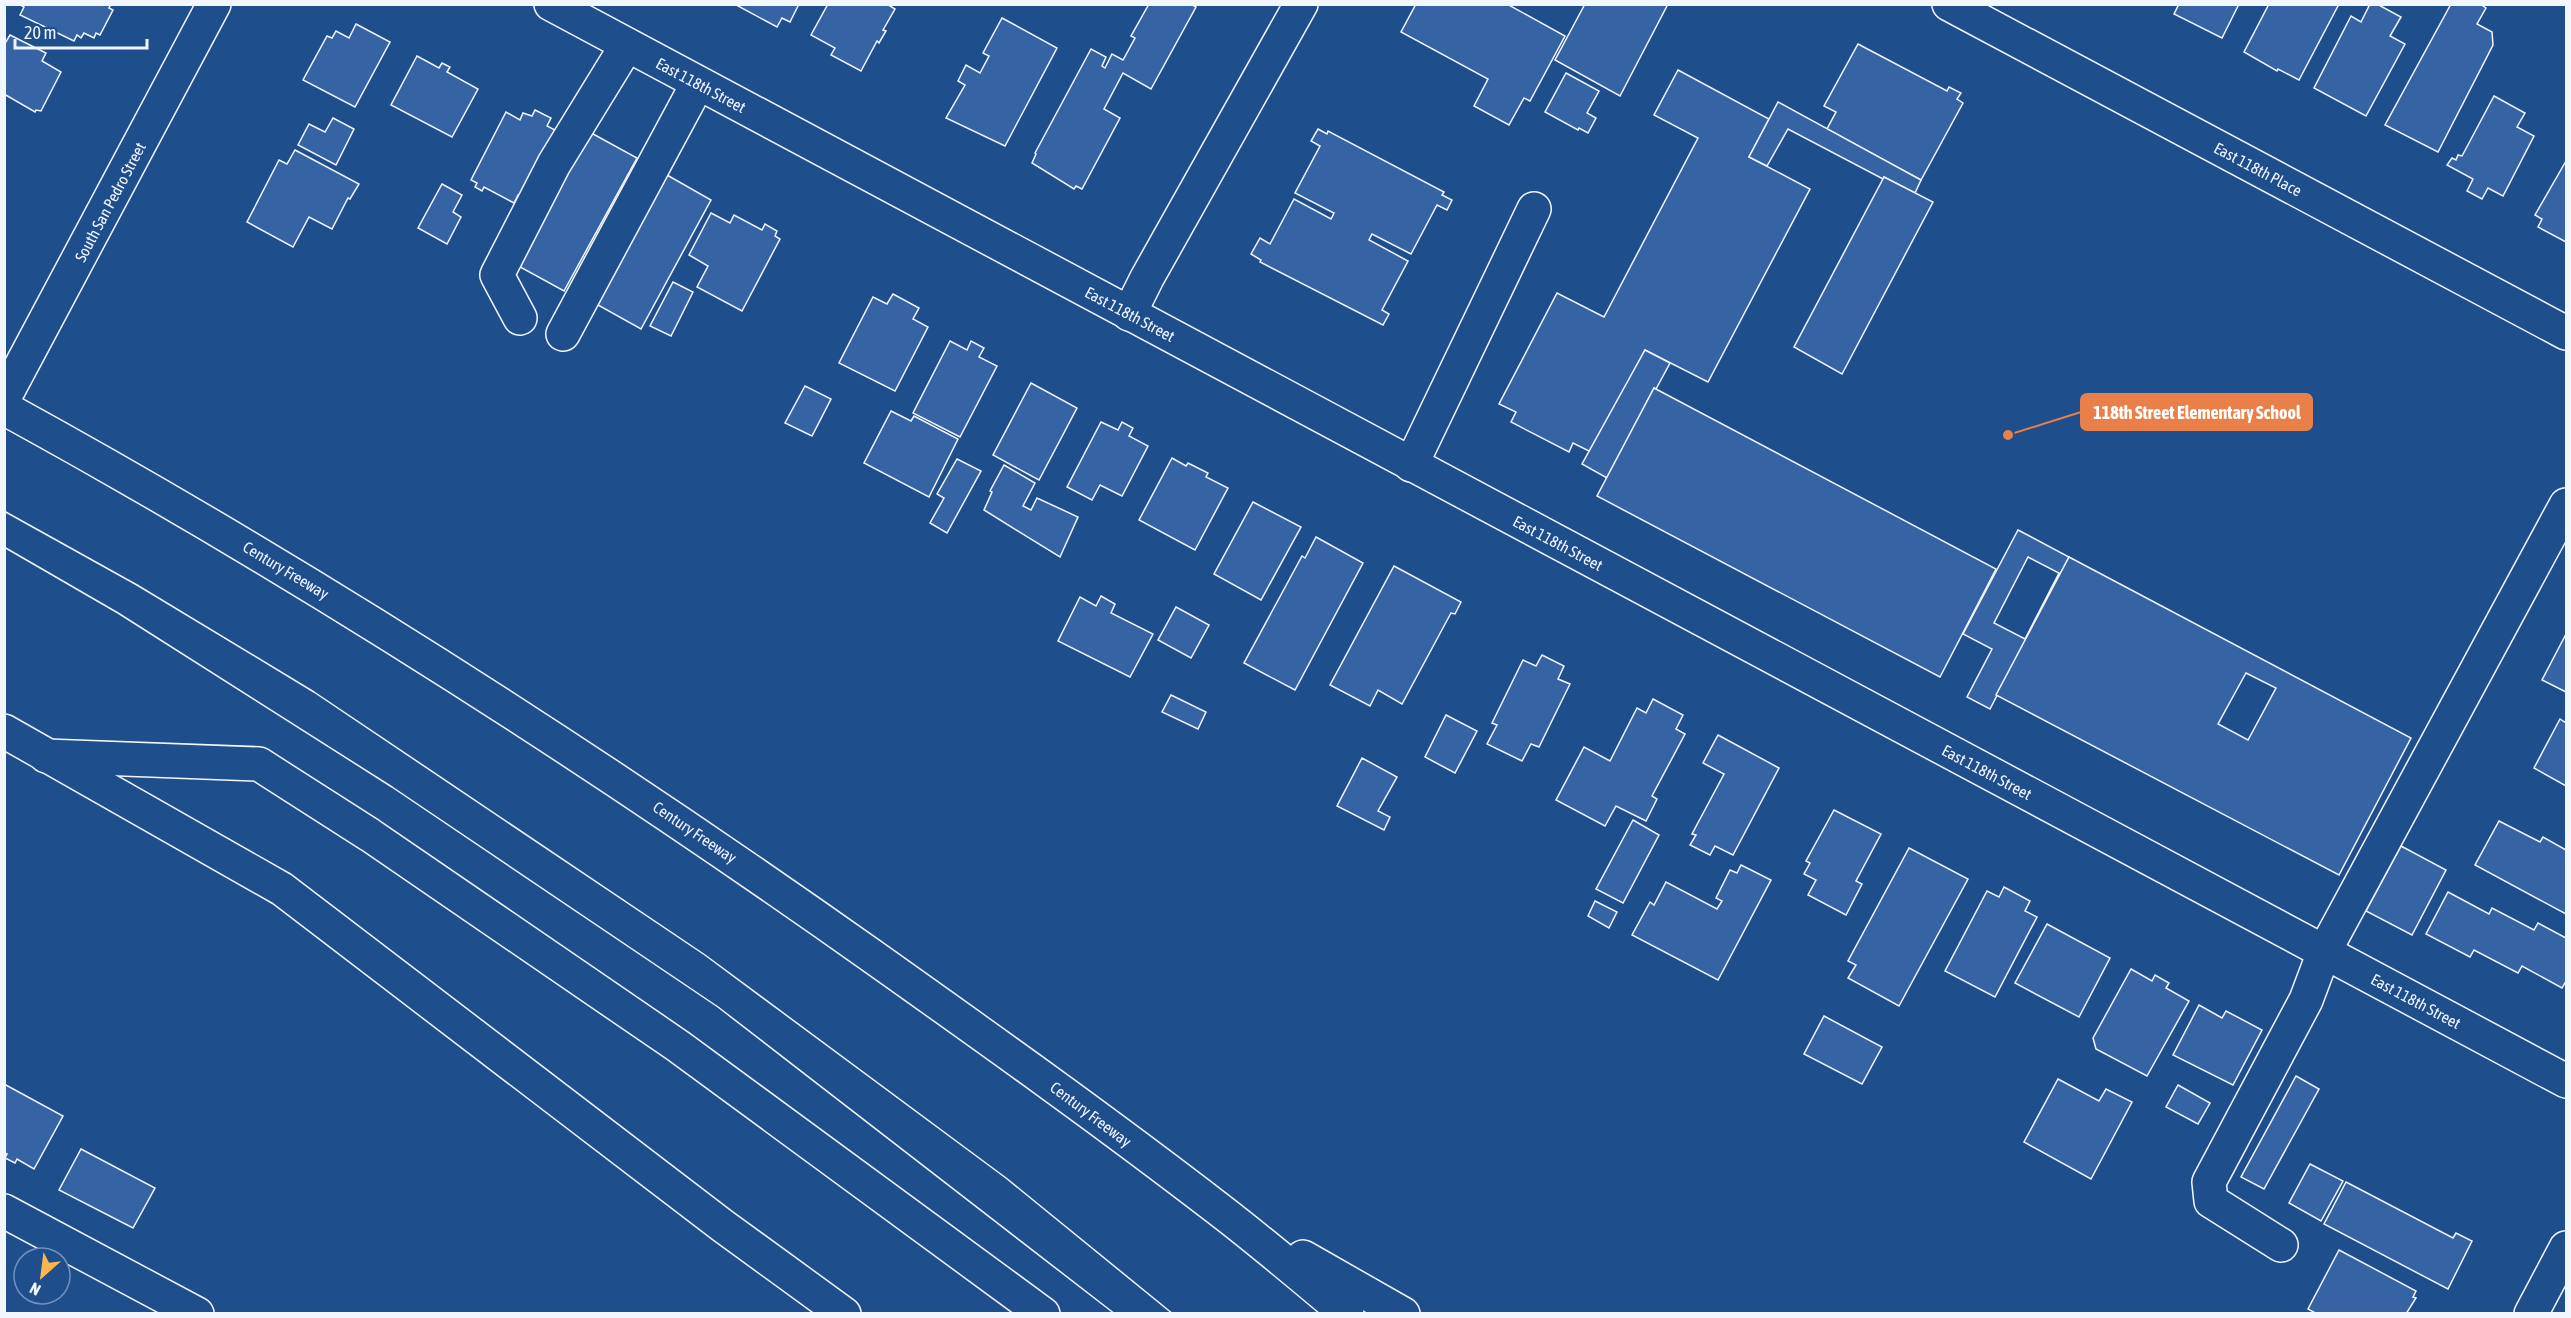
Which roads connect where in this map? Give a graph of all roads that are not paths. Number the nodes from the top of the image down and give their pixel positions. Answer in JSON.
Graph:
{"nodes":[{"id":1,"x":214,"y":4,"type":"edge"},
{"id":2,"x":551,"y":4,"type":"edge"},
{"id":3,"x":1301,"y":4,"type":"edge"},
{"id":4,"x":1949,"y":4,"type":"edge"},
{"id":5,"x":627,"y":45,"type":"junction"},
{"id":6,"x":698,"y":83,"type":"junction"},
{"id":7,"x":1534,"y":209,"type":"dead end"},
{"id":8,"x":1129,"y":314,"type":"junction"},
{"id":9,"x":520,"y":318,"type":"dead end"},
{"id":10,"x":2566,"y":333,"type":"edge"},
{"id":11,"x":562,"y":334,"type":"dead end"},
{"id":12,"x":4,"y":398,"type":"edge"},
{"id":13,"x":4,"y":408,"type":"edge"},
{"id":14,"x":1411,"y":465,"type":"junction"},
{"id":15,"x":2566,"y":505,"type":"edge"},
{"id":16,"x":4,"y":731,"type":"edge"},
{"id":17,"x":46,"y":756,"type":"junction"},
{"id":18,"x":2324,"y":952,"type":"junction"},
{"id":19,"x":2566,"y":1081,"type":"edge"},
{"id":20,"x":4,"y":1211,"type":"edge"},
{"id":21,"x":1223,"y":1212,"type":"junction"},
{"id":22,"x":2281,"y":1245,"type":"dead end"},
{"id":23,"x":2566,"y":1248,"type":"edge"},
{"id":24,"x":150,"y":1303,"type":"edge"},
{"id":25,"x":197,"y":1314,"type":"edge"},
{"id":26,"x":844,"y":1314,"type":"edge"},
{"id":27,"x":1043,"y":1314,"type":"edge"},
{"id":28,"x":1347,"y":1314,"type":"edge"},
{"id":29,"x":1402,"y":1314,"type":"edge"},
{"id":30,"x":2531,"y":1314,"type":"edge"}],
"edges":[{"from":1,"to":12,"type":"main road","name":"South San Pedro Street"},
{"from":2,"to":5,"type":"main road","name":"East 118th Street"},
{"from":3,"to":8,"type":"main road"},
{"from":4,"to":10,"type":"main road","name":"East 118th Place"},
{"from":5,"to":6,"type":"main road","name":"East 118th Street"},
{"from":5,"to":9,"type":"main road"},
{"from":6,"to":8,"type":"main road","name":"East 118th Street"},
{"from":6,"to":11,"type":"main road"},
{"from":7,"to":14,"type":"main road"},
{"from":8,"to":14,"type":"main road","name":"East 118th Street"},
{"from":13,"to":21,"type":"main road","name":"Century Freeway"},
{"from":14,"to":18,"type":"main road","name":"East 118th Street"},
{"from":15,"to":18,"type":"main road"},
{"from":16,"to":17,"type":"main road"},
{"from":17,"to":26,"type":"main road"},
{"from":17,"to":27,"type":"main road"},
{"from":18,"to":19,"type":"main road","name":"East 118th Street"},
{"from":18,"to":22,"type":"main road"},
{"from":20,"to":24,"type":"main road"},
{"from":21,"to":28,"type":"main road","name":"Century Freeway"},
{"from":21,"to":29,"type":"main road"},
{"from":23,"to":30,"type":"main road"},
{"from":24,"to":25,"type":"main road"}]}
